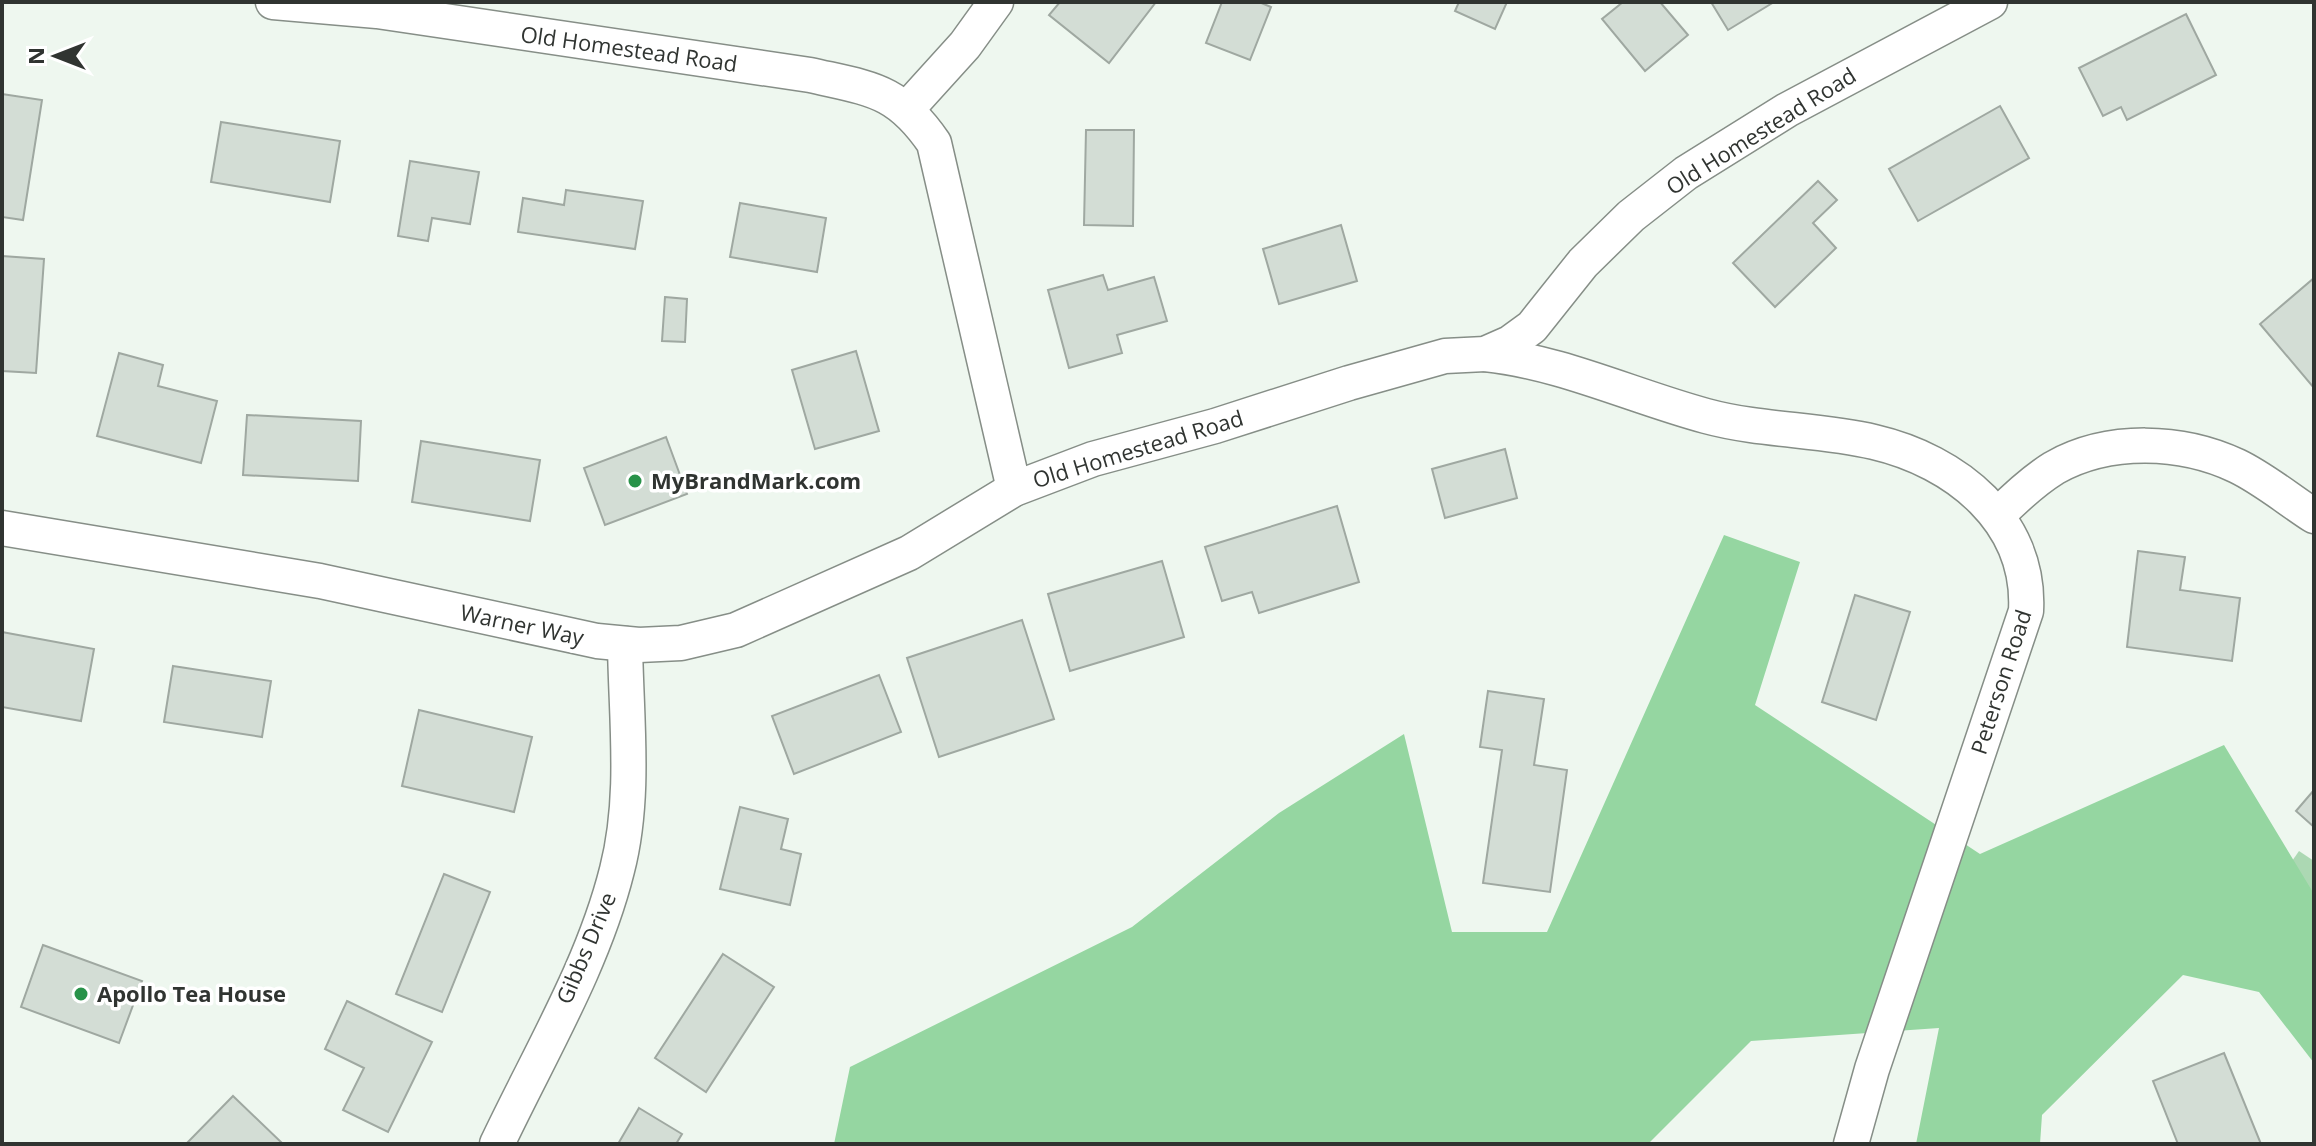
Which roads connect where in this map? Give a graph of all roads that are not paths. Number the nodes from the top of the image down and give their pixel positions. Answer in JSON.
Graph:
{"nodes":[{"id":1,"x":273,"y":2,"type":"edge"},
{"id":2,"x":996,"y":2,"type":"edge"},
{"id":3,"x":1990,"y":2,"type":"edge"},
{"id":4,"x":907,"y":109,"type":"junction"},
{"id":5,"x":1485,"y":354,"type":"junction"},
{"id":6,"x":1014,"y":489,"type":"junction"},
{"id":7,"x":1998,"y":515,"type":"junction"},
{"id":8,"x":2314,"y":516,"type":"edge"},
{"id":9,"x":2,"y":528,"type":"edge"},
{"id":10,"x":625,"y":644,"type":"junction"},
{"id":11,"x":497,"y":1144,"type":"edge"},
{"id":12,"x":1851,"y":1144,"type":"edge"}],
"edges":[{"from":1,"to":4,"type":"street","name":"Old Homestead Road"},
{"from":2,"to":4,"type":"street"},
{"from":3,"to":5,"type":"street","name":"Old Homestead Road"},
{"from":4,"to":6,"type":"street","name":"Old Homestead Road"},
{"from":5,"to":6,"type":"street","name":"Old Homestead Road"},
{"from":5,"to":7,"type":"street","name":"Peterson Road"},
{"from":6,"to":10,"type":"street","name":"Warner Way"},
{"from":7,"to":8,"type":"street"},
{"from":7,"to":12,"type":"street","name":"Peterson Road"},
{"from":9,"to":10,"type":"street","name":"Warner Way"},
{"from":10,"to":11,"type":"street","name":"Gibbs Drive"}]}
